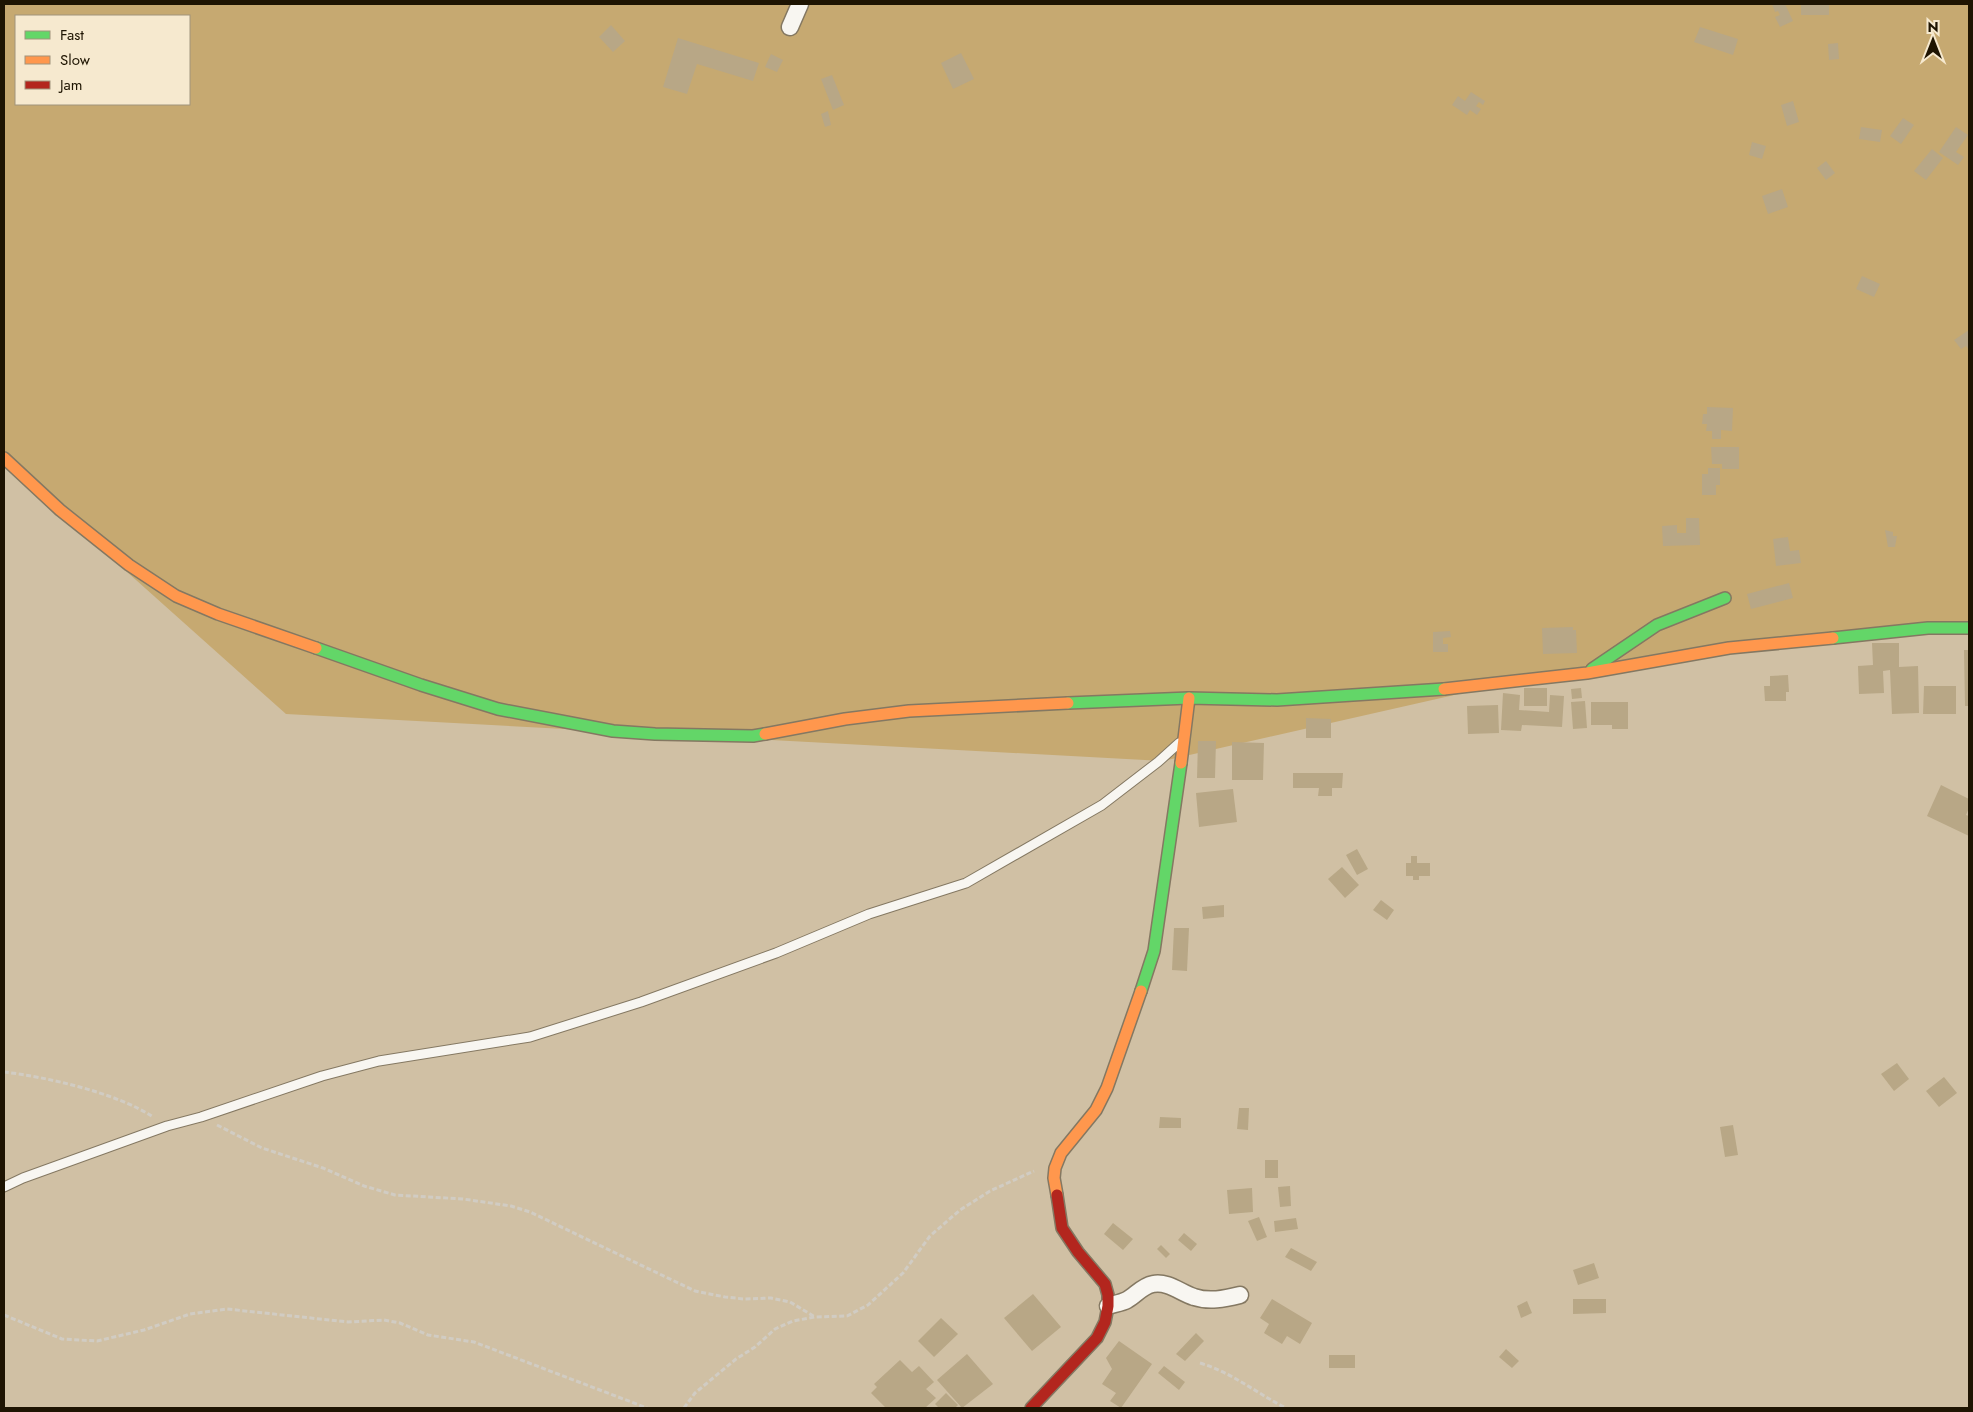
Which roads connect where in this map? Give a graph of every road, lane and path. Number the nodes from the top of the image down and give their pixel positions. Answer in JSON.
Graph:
{"nodes":[{"id":1,"x":800,"y":4,"type":"edge"},
{"id":2,"x":790,"y":27,"type":"dead end"},
{"id":3,"x":4,"y":458,"type":"edge"},
{"id":4,"x":1725,"y":598,"type":"dead end"},
{"id":5,"x":1968,"y":627,"type":"edge"},
{"id":6,"x":1587,"y":673,"type":"junction"},
{"id":7,"x":1189,"y":698,"type":"junction"},
{"id":8,"x":1183,"y":740,"type":"junction"},
{"id":9,"x":4,"y":1072,"type":"edge"},
{"id":10,"x":200,"y":1117,"type":"junction"},
{"id":11,"x":166,"y":1126,"type":"junction"},
{"id":12,"x":1058,"y":1158,"type":"junction"},
{"id":13,"x":4,"y":1187,"type":"edge"},
{"id":14,"x":1240,"y":1294,"type":"dead end"},
{"id":15,"x":1108,"y":1306,"type":"junction"},
{"id":16,"x":4,"y":1315,"type":"edge"},
{"id":17,"x":815,"y":1317,"type":"junction"},
{"id":18,"x":1200,"y":1363,"type":"dead end"},
{"id":19,"x":647,"y":1408,"type":"edge"},
{"id":20,"x":684,"y":1408,"type":"edge"},
{"id":21,"x":1031,"y":1408,"type":"edge"},
{"id":22,"x":1286,"y":1408,"type":"edge"}],
"edges":[{"from":1,"to":2,"type":"street"},
{"from":3,"to":7,"type":"street"},
{"from":4,"to":6,"type":"street"},
{"from":5,"to":6,"type":"street"},
{"from":6,"to":7,"type":"street"},
{"from":7,"to":8,"type":"street"},
{"from":8,"to":10,"type":"lane"},
{"from":8,"to":12,"type":"street"},
{"from":9,"to":11,"type":"path"},
{"from":10,"to":11,"type":"lane"},
{"from":10,"to":17,"type":"path"},
{"from":11,"to":13,"type":"lane"},
{"from":12,"to":15,"type":"street"},
{"from":12,"to":17,"type":"path"},
{"from":14,"to":15,"type":"street"},
{"from":15,"to":21,"type":"street"},
{"from":16,"to":19,"type":"path"},
{"from":17,"to":20,"type":"path"},
{"from":18,"to":22,"type":"path"}]}
